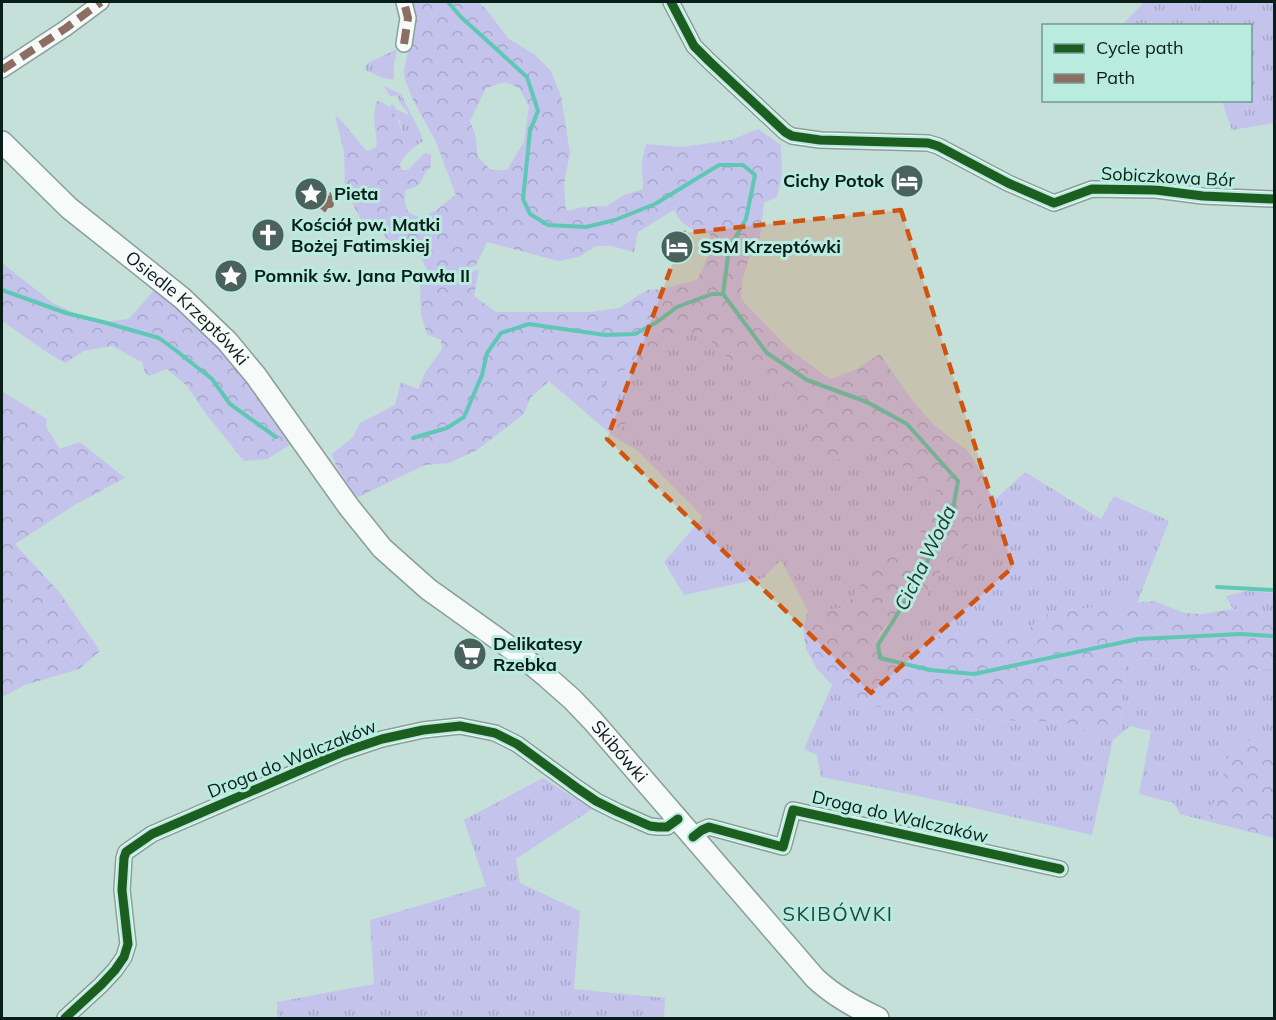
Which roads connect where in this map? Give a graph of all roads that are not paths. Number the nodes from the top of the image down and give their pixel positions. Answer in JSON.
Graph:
{"nodes":[{"id":1,"x":101,"y":2,"type":"edge"},
{"id":2,"x":404,"y":2,"type":"edge"},
{"id":3,"x":671,"y":2,"type":"edge"},
{"id":4,"x":84,"y":7,"type":"edge"},
{"id":5,"x":404,"y":44,"type":"dead end"},
{"id":6,"x":2,"y":70,"type":"edge"},
{"id":7,"x":2,"y":142,"type":"edge"},
{"id":8,"x":1275,"y":199,"type":"edge"},
{"id":9,"x":344,"y":500,"type":"joint"},
{"id":10,"x":678,"y":819,"type":"junction"},
{"id":11,"x":693,"y":837,"type":"junction"},
{"id":12,"x":1060,"y":869,"type":"dead end"},
{"id":13,"x":65,"y":1018,"type":"edge"},
{"id":14,"x":878,"y":1018,"type":"edge"}],
"edges":[{"from":1,"to":4,"type":"street"},
{"from":2,"to":5,"type":"street"},
{"from":3,"to":8,"type":"street","name":"Sobiczkowa Bór"},
{"from":4,"to":6,"type":"street"},
{"from":7,"to":9,"type":"main road","name":"Osiedle Krzeptówki"},
{"from":9,"to":10,"type":"main road","name":"Skibówki"},
{"from":10,"to":11,"type":"main road","name":"Skibówki"},
{"from":10,"to":13,"type":"street","name":"Droga do Walczaków"},
{"from":11,"to":12,"type":"street","name":"Droga do Walczaków"},
{"from":11,"to":14,"type":"main road","name":"Skibówki"}]}
